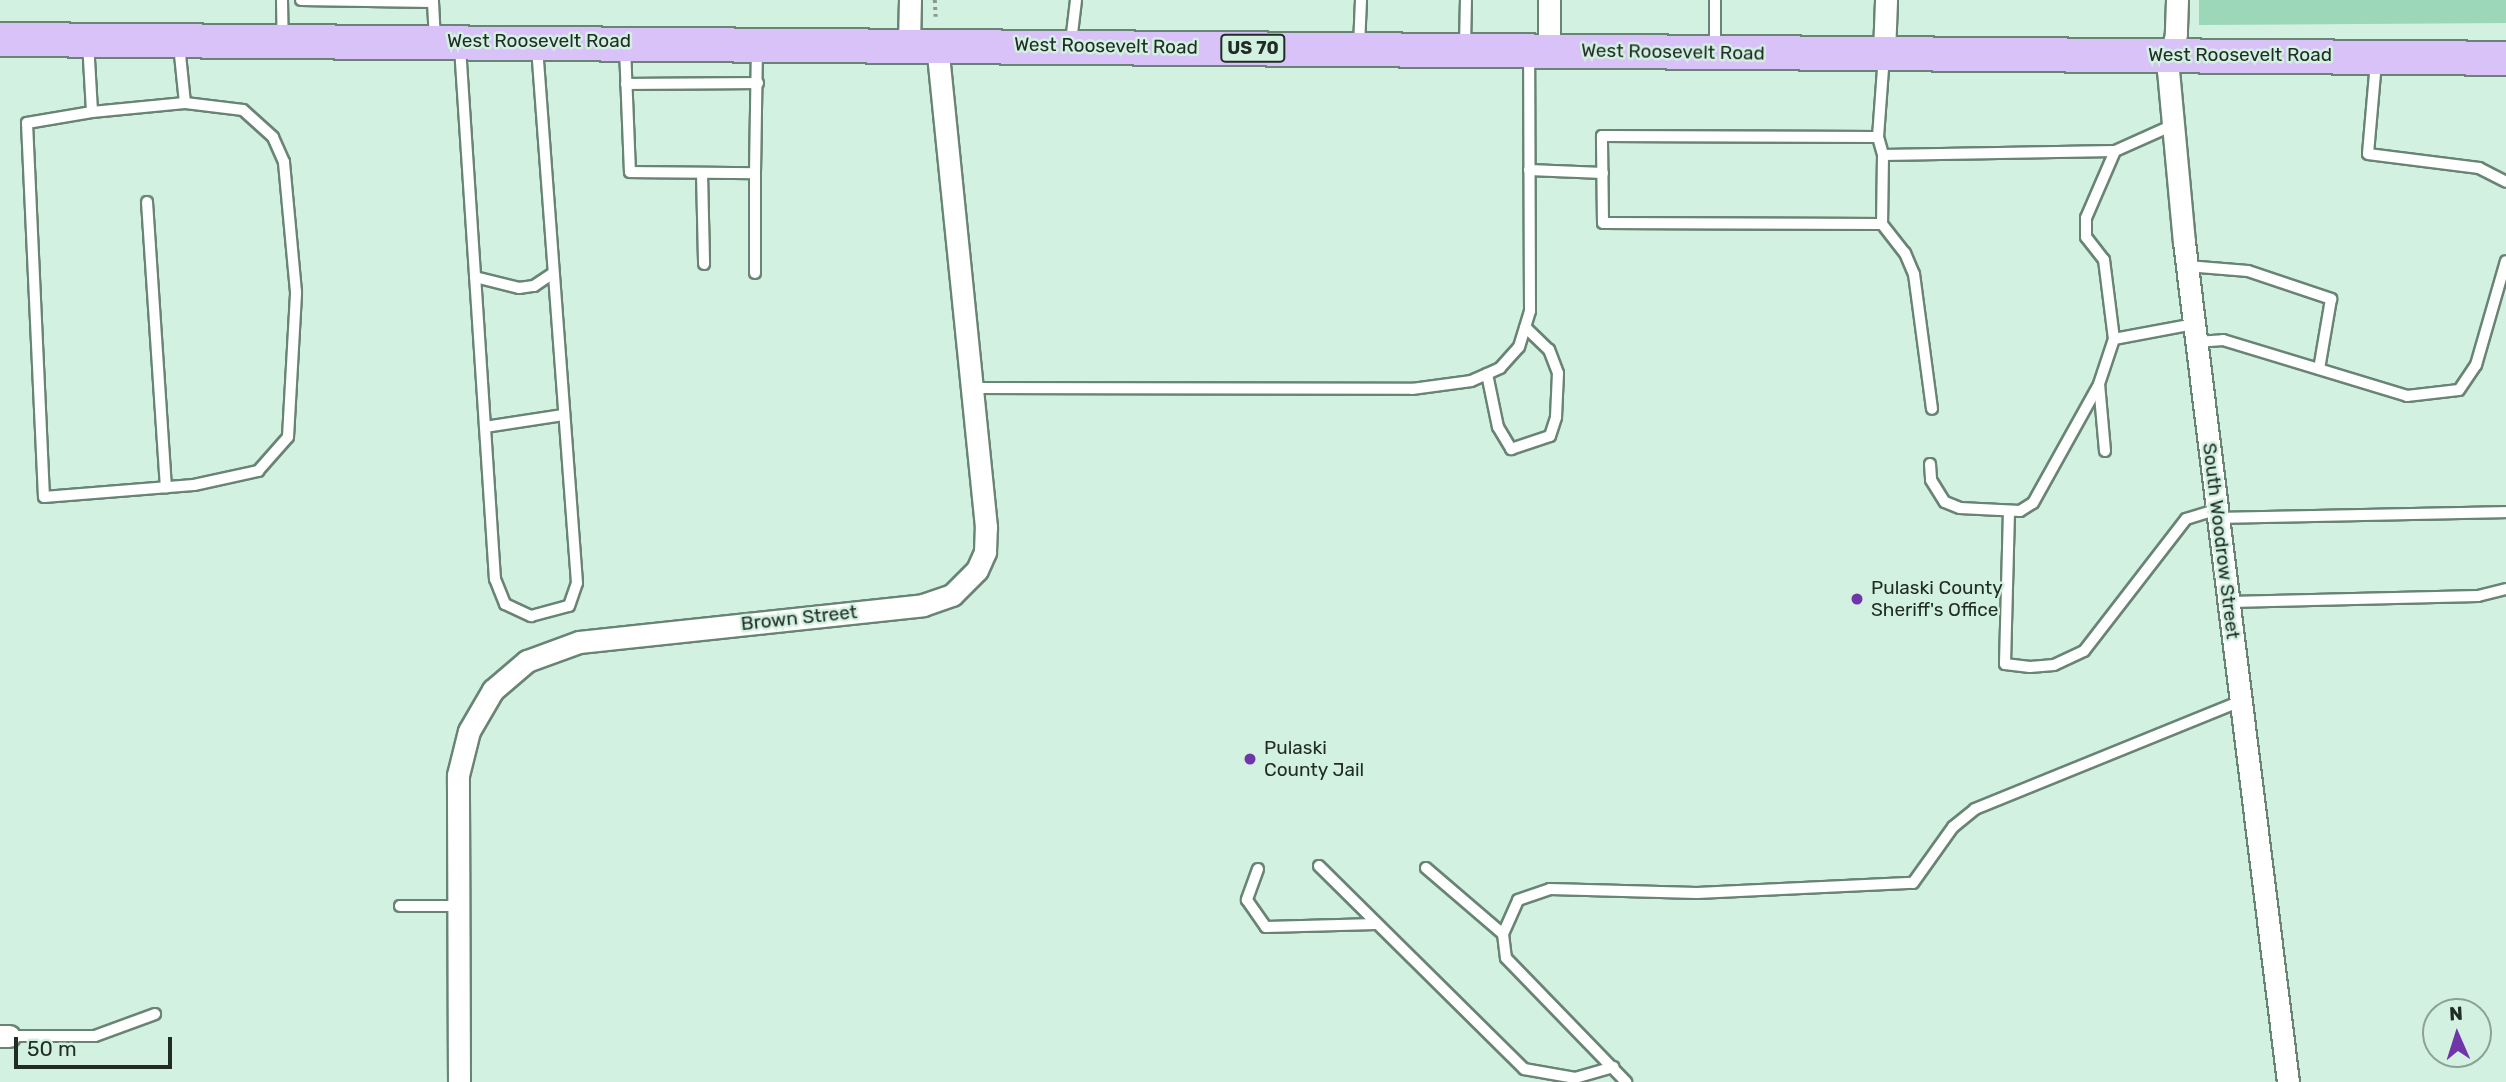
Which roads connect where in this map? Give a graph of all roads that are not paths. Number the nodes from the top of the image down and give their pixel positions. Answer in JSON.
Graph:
{"nodes":[{"id":1,"x":282,"y":0,"type":"edge"},
{"id":2,"x":302,"y":0,"type":"edge"},
{"id":3,"x":910,"y":0,"type":"edge"},
{"id":4,"x":1076,"y":0,"type":"edge"},
{"id":5,"x":1361,"y":0,"type":"edge"},
{"id":6,"x":1466,"y":0,"type":"edge"},
{"id":7,"x":1549,"y":0,"type":"edge"},
{"id":8,"x":1715,"y":0,"type":"edge"},
{"id":9,"x":1886,"y":0,"type":"edge"},
{"id":10,"x":2176,"y":0,"type":"edge"},
{"id":11,"x":927,"y":35,"type":"junction"},
{"id":12,"x":0,"y":39,"type":"edge"},
{"id":13,"x":88,"y":39,"type":"junction"},
{"id":14,"x":178,"y":40,"type":"junction"},
{"id":15,"x":282,"y":40,"type":"junction"},
{"id":16,"x":447,"y":41,"type":"junction"},
{"id":17,"x":537,"y":41,"type":"junction"},
{"id":18,"x":625,"y":41,"type":"junction"},
{"id":19,"x":757,"y":42,"type":"junction"},
{"id":20,"x":1071,"y":45,"type":"junction"},
{"id":21,"x":1359,"y":49,"type":"junction"},
{"id":22,"x":1465,"y":49,"type":"junction"},
{"id":23,"x":1539,"y":50,"type":"junction"},
{"id":24,"x":1716,"y":52,"type":"junction"},
{"id":25,"x":1884,"y":53,"type":"junction"},
{"id":26,"x":2171,"y":55,"type":"junction"},
{"id":27,"x":2376,"y":55,"type":"junction"},
{"id":28,"x":2506,"y":58,"type":"edge"},
{"id":29,"x":758,"y":83,"type":"junction"},
{"id":30,"x":626,"y":84,"type":"junction"},
{"id":31,"x":185,"y":103,"type":"junction"},
{"id":32,"x":92,"y":111,"type":"junction"},
{"id":33,"x":2173,"y":125,"type":"junction"},
{"id":34,"x":1878,"y":137,"type":"junction"},
{"id":35,"x":2115,"y":151,"type":"junction"},
{"id":36,"x":1883,"y":155,"type":"junction"},
{"id":37,"x":1529,"y":170,"type":"junction"},
{"id":38,"x":702,"y":173,"type":"junction"},
{"id":39,"x":755,"y":173,"type":"junction"},
{"id":40,"x":1603,"y":173,"type":"junction"},
{"id":41,"x":2506,"y":182,"type":"edge"},
{"id":42,"x":147,"y":202,"type":"dead end"},
{"id":43,"x":1882,"y":224,"type":"junction"},
{"id":44,"x":2506,"y":261,"type":"edge"},
{"id":45,"x":704,"y":264,"type":"dead end"},
{"id":46,"x":2187,"y":266,"type":"junction"},
{"id":47,"x":553,"y":273,"type":"junction"},
{"id":48,"x":755,"y":273,"type":"dead end"},
{"id":49,"x":475,"y":277,"type":"junction"},
{"id":50,"x":1525,"y":327,"type":"junction"},
{"id":51,"x":2195,"y":333,"type":"junction"},
{"id":52,"x":2114,"y":339,"type":"junction"},
{"id":53,"x":2319,"y":369,"type":"junction"},
{"id":54,"x":1488,"y":373,"type":"junction"},
{"id":55,"x":2099,"y":384,"type":"junction"},
{"id":56,"x":970,"y":388,"type":"junction"},
{"id":57,"x":1932,"y":409,"type":"dead end"},
{"id":58,"x":563,"y":415,"type":"junction"},
{"id":59,"x":485,"y":427,"type":"junction"},
{"id":60,"x":2105,"y":451,"type":"dead end"},
{"id":61,"x":1930,"y":464,"type":"dead end"},
{"id":62,"x":166,"y":487,"type":"junction"},
{"id":63,"x":2009,"y":511,"type":"junction"},
{"id":64,"x":2506,"y":513,"type":"edge"},
{"id":65,"x":2219,"y":514,"type":"junction"},
{"id":66,"x":2506,"y":589,"type":"edge"},
{"id":67,"x":2230,"y":602,"type":"junction"},
{"id":68,"x":2241,"y":701,"type":"junction"},
{"id":69,"x":1319,"y":866,"type":"dead end"},
{"id":70,"x":1258,"y":869,"type":"dead end"},
{"id":71,"x":1426,"y":869,"type":"dead end"},
{"id":72,"x":400,"y":906,"type":"dead end"},
{"id":73,"x":458,"y":906,"type":"junction"},
{"id":74,"x":1376,"y":924,"type":"junction"},
{"id":75,"x":1503,"y":934,"type":"junction"},
{"id":76,"x":155,"y":1014,"type":"dead end"},
{"id":77,"x":5,"y":1036,"type":"edge"},
{"id":78,"x":1613,"y":1068,"type":"junction"},
{"id":79,"x":459,"y":1082,"type":"edge"},
{"id":80,"x":1626,"y":1082,"type":"edge"},
{"id":81,"x":2288,"y":1082,"type":"edge"}],
"edges":[{"from":1,"to":15,"type":"lane"},
{"from":2,"to":16,"type":"lane"},
{"from":3,"to":11,"type":"street","name":"Brown Street"},
{"from":4,"to":20,"type":"lane"},
{"from":5,"to":21,"type":"lane"},
{"from":6,"to":22,"type":"lane"},
{"from":7,"to":23,"type":"street"},
{"from":8,"to":24,"type":"lane"},
{"from":9,"to":25,"type":"street"},
{"from":10,"to":26,"type":"street","name":"South Woodrow Street"},
{"from":11,"to":19,"type":"main road","name":"West Roosevelt Road","number":"US 70"},
{"from":11,"to":20,"type":"main road","name":"West Roosevelt Road","number":"US 70"},
{"from":11,"to":56,"type":"street","name":"Brown Street"},
{"from":12,"to":13,"type":"main road","name":"West Roosevelt Road","number":"US 70"},
{"from":13,"to":14,"type":"main road","name":"West Roosevelt Road","number":"US 70"},
{"from":13,"to":32,"type":"lane"},
{"from":14,"to":15,"type":"main road","name":"West Roosevelt Road","number":"US 70"},
{"from":14,"to":31,"type":"lane"},
{"from":15,"to":16,"type":"main road","name":"West Roosevelt Road","number":"US 70"},
{"from":16,"to":17,"type":"main road","name":"West Roosevelt Road","number":"US 70"},
{"from":16,"to":49,"type":"lane"},
{"from":17,"to":18,"type":"main road","name":"West Roosevelt Road","number":"US 70"},
{"from":17,"to":47,"type":"lane"},
{"from":18,"to":19,"type":"main road","name":"West Roosevelt Road","number":"US 70"},
{"from":18,"to":30,"type":"lane"},
{"from":19,"to":29,"type":"lane"},
{"from":20,"to":21,"type":"main road","name":"West Roosevelt Road","number":"US 70"},
{"from":21,"to":22,"type":"main road","name":"West Roosevelt Road","number":"US 70"},
{"from":22,"to":23,"type":"main road","name":"West Roosevelt Road","number":"US 70"},
{"from":23,"to":24,"type":"main road","name":"West Roosevelt Road","number":"US 70"},
{"from":23,"to":37,"type":"lane"},
{"from":24,"to":25,"type":"main road","name":"West Roosevelt Road","number":"US 70"},
{"from":25,"to":26,"type":"main road","name":"West Roosevelt Road","number":"US 70"},
{"from":25,"to":34,"type":"lane"},
{"from":26,"to":27,"type":"main road","name":"West Roosevelt Road","number":"US 70"},
{"from":26,"to":33,"type":"street","name":"South Woodrow Street"},
{"from":27,"to":28,"type":"main road","name":"West Roosevelt Road","number":"US 70"},
{"from":27,"to":41,"type":"lane"},
{"from":29,"to":30,"type":"lane"},
{"from":29,"to":39,"type":"lane"},
{"from":30,"to":38,"type":"lane"},
{"from":31,"to":32,"type":"lane"},
{"from":31,"to":62,"type":"lane"},
{"from":32,"to":62,"type":"lane"},
{"from":33,"to":35,"type":"lane"},
{"from":33,"to":46,"type":"street","name":"South Woodrow Street"},
{"from":34,"to":36,"type":"lane"},
{"from":34,"to":40,"type":"lane"},
{"from":35,"to":36,"type":"lane"},
{"from":35,"to":52,"type":"lane"},
{"from":36,"to":43,"type":"lane"},
{"from":37,"to":40,"type":"lane"},
{"from":37,"to":50,"type":"lane"},
{"from":38,"to":39,"type":"lane"},
{"from":38,"to":45,"type":"lane"},
{"from":39,"to":48,"type":"lane"},
{"from":40,"to":43,"type":"lane"},
{"from":42,"to":62,"type":"lane"},
{"from":43,"to":57,"type":"lane"},
{"from":44,"to":53,"type":"lane"},
{"from":46,"to":51,"type":"street","name":"South Woodrow Street"},
{"from":46,"to":53,"type":"lane"},
{"from":47,"to":49,"type":"lane"},
{"from":47,"to":58,"type":"lane"},
{"from":49,"to":59,"type":"lane"},
{"from":50,"to":54,"type":"lane"},
{"from":50,"to":54,"type":"lane"},
{"from":51,"to":52,"type":"lane"},
{"from":51,"to":53,"type":"lane"},
{"from":51,"to":65,"type":"street","name":"South Woodrow Street"},
{"from":52,"to":55,"type":"lane"},
{"from":54,"to":56,"type":"lane"},
{"from":55,"to":60,"type":"lane"},
{"from":55,"to":63,"type":"lane"},
{"from":56,"to":73,"type":"street","name":"Brown Street"},
{"from":58,"to":59,"type":"lane"},
{"from":58,"to":59,"type":"lane"},
{"from":61,"to":63,"type":"lane"},
{"from":63,"to":65,"type":"lane"},
{"from":64,"to":65,"type":"lane"},
{"from":65,"to":67,"type":"street","name":"South Woodrow Street"},
{"from":66,"to":67,"type":"lane"},
{"from":67,"to":68,"type":"street","name":"South Woodrow Street"},
{"from":68,"to":75,"type":"lane"},
{"from":68,"to":81,"type":"street","name":"South Woodrow Street"},
{"from":69,"to":74,"type":"lane"},
{"from":70,"to":74,"type":"lane"},
{"from":71,"to":75,"type":"lane"},
{"from":72,"to":73,"type":"lane"},
{"from":73,"to":79,"type":"street","name":"Brown Street"},
{"from":74,"to":78,"type":"lane"},
{"from":75,"to":78,"type":"lane"},
{"from":76,"to":77,"type":"lane"},
{"from":78,"to":80,"type":"lane"}]}
